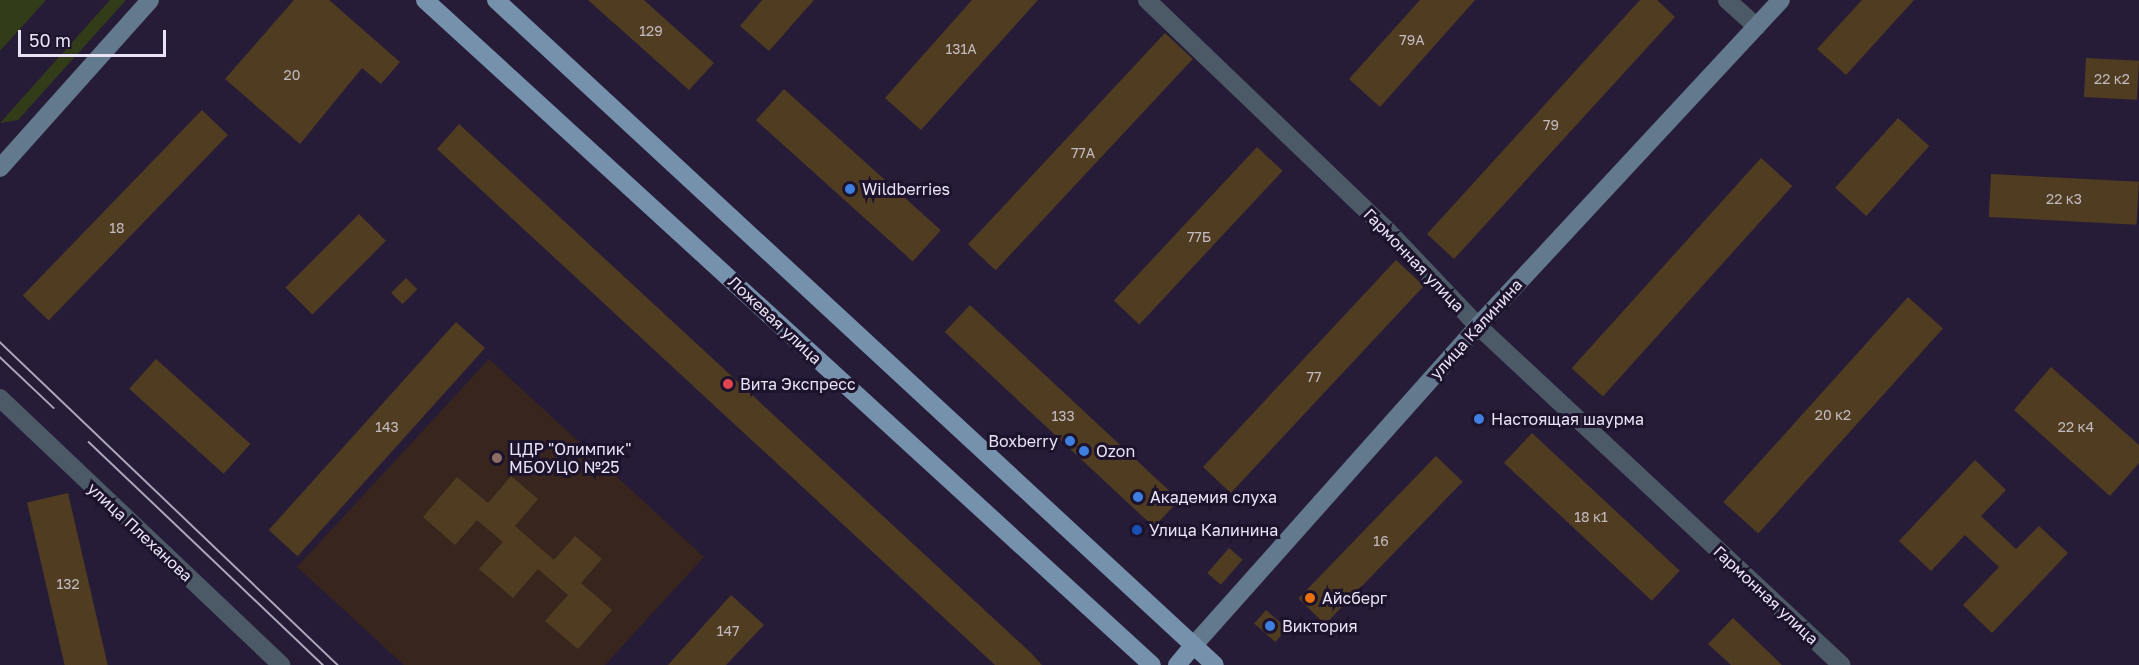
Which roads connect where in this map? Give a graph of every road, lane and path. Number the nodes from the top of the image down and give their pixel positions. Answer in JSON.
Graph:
{"nodes":[{"id":1,"x":150,"y":0,"type":"edge"},
{"id":2,"x":425,"y":0,"type":"edge"},
{"id":3,"x":496,"y":0,"type":"edge"},
{"id":4,"x":1147,"y":0,"type":"edge"},
{"id":5,"x":1727,"y":0,"type":"edge"},
{"id":6,"x":1781,"y":0,"type":"edge"},
{"id":7,"x":1757,"y":27,"type":"junction"},
{"id":8,"x":0,"y":168,"type":"edge"},
{"id":9,"x":1478,"y":326,"type":"junction"},
{"id":10,"x":0,"y":398,"type":"edge"},
{"id":11,"x":1194,"y":645,"type":"junction"},
{"id":12,"x":281,"y":665,"type":"edge"},
{"id":13,"x":1152,"y":665,"type":"edge"},
{"id":14,"x":1177,"y":665,"type":"edge"},
{"id":15,"x":1215,"y":665,"type":"edge"},
{"id":16,"x":1842,"y":665,"type":"edge"}],
"edges":[{"from":1,"to":8,"type":"street"},
{"from":2,"to":13,"type":"main road","name":"Ложевая улица"},
{"from":3,"to":11,"type":"main road"},
{"from":4,"to":9,"type":"street","name":"Гармонная улица"},
{"from":5,"to":7,"type":"street"},
{"from":6,"to":7,"type":"street","name":"улица Калинина"},
{"from":7,"to":9,"type":"street","name":"улица Калинина"},
{"from":9,"to":11,"type":"street","name":"улица Калинина"},
{"from":9,"to":16,"type":"street","name":"Гармонная улица"},
{"from":10,"to":12,"type":"street","name":"улица Плеханова"},
{"from":11,"to":14,"type":"main road","name":"улица Калинина"},
{"from":11,"to":15,"type":"main road"}]}
